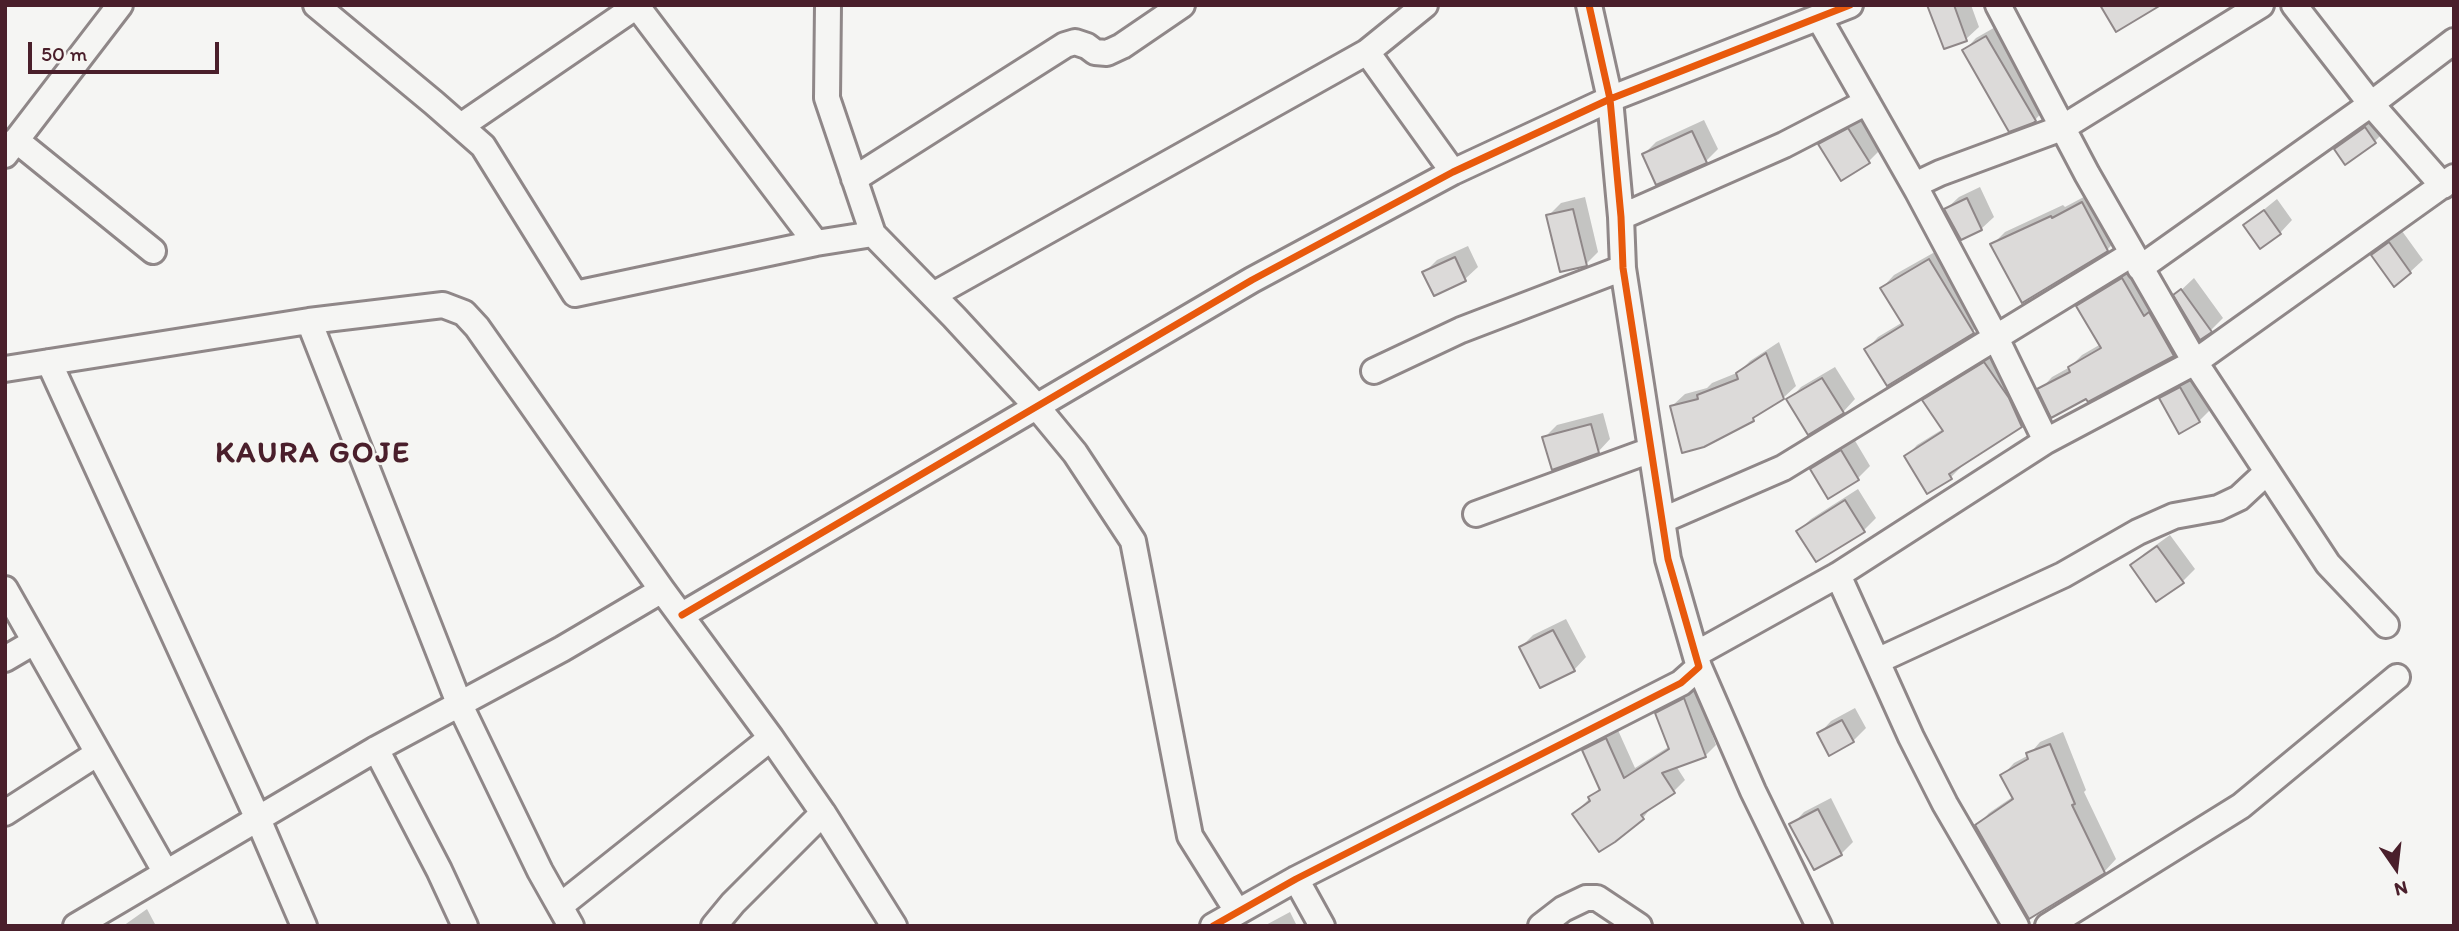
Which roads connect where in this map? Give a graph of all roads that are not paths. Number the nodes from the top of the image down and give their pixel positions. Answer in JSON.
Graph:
{"nodes":[{"id":1,"x":120,"y":5,"type":"edge"},
{"id":2,"x":316,"y":5,"type":"edge"},
{"id":3,"x":828,"y":5,"type":"edge"},
{"id":4,"x":1182,"y":5,"type":"edge"},
{"id":5,"x":1425,"y":5,"type":"edge"},
{"id":6,"x":1589,"y":5,"type":"edge"},
{"id":7,"x":1850,"y":5,"type":"edge"},
{"id":8,"x":1998,"y":5,"type":"edge"},
{"id":9,"x":2261,"y":5,"type":"edge"},
{"id":10,"x":2294,"y":5,"type":"edge"},
{"id":11,"x":637,"y":6,"type":"edge"},
{"id":12,"x":1819,"y":18,"type":"junction"},
{"id":13,"x":2454,"y":41,"type":"edge"},
{"id":14,"x":1367,"y":52,"type":"junction"},
{"id":15,"x":1609,"y":99,"type":"junction"},
{"id":16,"x":1867,"y":102,"type":"junction"},
{"id":17,"x":2371,"y":104,"type":"junction"},
{"id":18,"x":461,"y":126,"type":"junction"},
{"id":19,"x":2062,"y":128,"type":"junction"},
{"id":20,"x":10,"y":147,"type":"edge"},
{"id":21,"x":1452,"y":172,"type":"junction"},
{"id":22,"x":854,"y":179,"type":"junction"},
{"id":23,"x":2449,"y":181,"type":"edge"},
{"id":24,"x":1917,"y":190,"type":"junction"},
{"id":25,"x":1621,"y":217,"type":"junction"},
{"id":26,"x":873,"y":234,"type":"junction"},
{"id":27,"x":816,"y":243,"type":"junction"},
{"id":28,"x":153,"y":251,"type":"dead end"},
{"id":29,"x":2136,"y":261,"type":"junction"},
{"id":30,"x":1623,"y":268,"type":"junction"},
{"id":31,"x":933,"y":295,"type":"junction"},
{"id":32,"x":309,"y":321,"type":"junction"},
{"id":33,"x":1996,"y":338,"type":"junction"},
{"id":34,"x":49,"y":362,"type":"junction"},
{"id":35,"x":2195,"y":362,"type":"junction"},
{"id":36,"x":5,"y":369,"type":"edge"},
{"id":37,"x":1374,"y":371,"type":"dead end"},
{"id":38,"x":1037,"y":407,"type":"junction"},
{"id":39,"x":2046,"y":442,"type":"junction"},
{"id":40,"x":1651,"y":450,"type":"junction"},
{"id":41,"x":2267,"y":472,"type":"junction"},
{"id":42,"x":1476,"y":514,"type":"dead end"},
{"id":43,"x":1662,"y":520,"type":"junction"},
{"id":44,"x":1838,"y":575,"type":"junction"},
{"id":45,"x":5,"y":589,"type":"edge"},
{"id":46,"x":662,"y":590,"type":"junction"},
{"id":47,"x":682,"y":615,"type":"junction"},
{"id":48,"x":2386,"y":625,"type":"dead end"},
{"id":49,"x":34,"y":642,"type":"junction"},
{"id":50,"x":5,"y":659,"type":"edge"},
{"id":51,"x":1698,"y":660,"type":"junction"},
{"id":52,"x":1877,"y":661,"type":"junction"},
{"id":53,"x":2397,"y":677,"type":"dead end"},
{"id":54,"x":459,"y":704,"type":"junction"},
{"id":55,"x":771,"y":738,"type":"junction"},
{"id":56,"x":376,"y":749,"type":"junction"},
{"id":57,"x":98,"y":753,"type":"junction"},
{"id":58,"x":5,"y":813,"type":"edge"},
{"id":59,"x":823,"y":813,"type":"junction"},
{"id":60,"x":258,"y":819,"type":"junction"},
{"id":61,"x":166,"y":873,"type":"junction"},
{"id":62,"x":1296,"y":879,"type":"junction"},
{"id":63,"x":1237,"y":911,"type":"junction"},
{"id":64,"x":566,"y":916,"type":"edge"},
{"id":65,"x":76,"y":926,"type":"edge"},
{"id":66,"x":304,"y":926,"type":"edge"},
{"id":67,"x":466,"y":926,"type":"edge"},
{"id":68,"x":714,"y":926,"type":"edge"},
{"id":69,"x":894,"y":926,"type":"edge"},
{"id":70,"x":1213,"y":926,"type":"edge"},
{"id":71,"x":1322,"y":926,"type":"edge"},
{"id":72,"x":1541,"y":926,"type":"edge"},
{"id":73,"x":1639,"y":926,"type":"edge"},
{"id":74,"x":1819,"y":926,"type":"edge"},
{"id":75,"x":2016,"y":926,"type":"edge"},
{"id":76,"x":2048,"y":926,"type":"edge"}],
"edges":[{"from":1,"to":20,"type":"street"},
{"from":2,"to":18,"type":"street"},
{"from":3,"to":22,"type":"street"},
{"from":4,"to":22,"type":"street"},
{"from":5,"to":14,"type":"street"},
{"from":6,"to":15,"type":"street"},
{"from":7,"to":12,"type":"street"},
{"from":8,"to":19,"type":"street"},
{"from":9,"to":19,"type":"street"},
{"from":10,"to":17,"type":"street"},
{"from":11,"to":18,"type":"street"},
{"from":11,"to":27,"type":"street"},
{"from":12,"to":15,"type":"street"},
{"from":12,"to":16,"type":"street"},
{"from":13,"to":17,"type":"street"},
{"from":14,"to":21,"type":"street"},
{"from":14,"to":31,"type":"street"},
{"from":15,"to":21,"type":"street"},
{"from":15,"to":25,"type":"street"},
{"from":16,"to":24,"type":"street"},
{"from":16,"to":25,"type":"street"},
{"from":17,"to":23,"type":"street"},
{"from":17,"to":29,"type":"street"},
{"from":18,"to":27,"type":"street"},
{"from":19,"to":24,"type":"street"},
{"from":19,"to":29,"type":"street"},
{"from":20,"to":28,"type":"street"},
{"from":21,"to":38,"type":"street"},
{"from":22,"to":26,"type":"street"},
{"from":23,"to":35,"type":"street"},
{"from":24,"to":33,"type":"street"},
{"from":25,"to":30,"type":"street"},
{"from":26,"to":27,"type":"street"},
{"from":26,"to":31,"type":"street"},
{"from":29,"to":33,"type":"street"},
{"from":29,"to":35,"type":"street"},
{"from":30,"to":37,"type":"street"},
{"from":30,"to":40,"type":"street"},
{"from":31,"to":38,"type":"street"},
{"from":32,"to":34,"type":"street"},
{"from":32,"to":46,"type":"street"},
{"from":32,"to":54,"type":"street"},
{"from":33,"to":39,"type":"street"},
{"from":33,"to":43,"type":"street"},
{"from":34,"to":36,"type":"street"},
{"from":34,"to":60,"type":"street"},
{"from":35,"to":39,"type":"street"},
{"from":35,"to":41,"type":"street"},
{"from":38,"to":47,"type":"street"},
{"from":38,"to":63,"type":"street"},
{"from":39,"to":44,"type":"street"},
{"from":40,"to":42,"type":"street"},
{"from":40,"to":43,"type":"street"},
{"from":41,"to":48,"type":"street"},
{"from":41,"to":52,"type":"street"},
{"from":43,"to":51,"type":"street"},
{"from":44,"to":51,"type":"street"},
{"from":44,"to":52,"type":"street"},
{"from":45,"to":49,"type":"street"},
{"from":46,"to":47,"type":"street"},
{"from":46,"to":54,"type":"street"},
{"from":47,"to":55,"type":"street"},
{"from":49,"to":50,"type":"street"},
{"from":49,"to":57,"type":"street"},
{"from":51,"to":62,"type":"street"},
{"from":51,"to":74,"type":"street"},
{"from":52,"to":75,"type":"street"},
{"from":53,"to":76,"type":"street"},
{"from":54,"to":56,"type":"street"},
{"from":54,"to":64,"type":"street"},
{"from":55,"to":59,"type":"street"},
{"from":55,"to":64,"type":"street"},
{"from":56,"to":60,"type":"street"},
{"from":56,"to":67,"type":"street"},
{"from":57,"to":58,"type":"street"},
{"from":57,"to":61,"type":"street"},
{"from":59,"to":68,"type":"street"},
{"from":59,"to":69,"type":"street"},
{"from":60,"to":61,"type":"street"},
{"from":60,"to":66,"type":"street"},
{"from":61,"to":65,"type":"street"},
{"from":62,"to":63,"type":"street"},
{"from":62,"to":71,"type":"street"},
{"from":63,"to":70,"type":"street"},
{"from":72,"to":73,"type":"street"}]}
